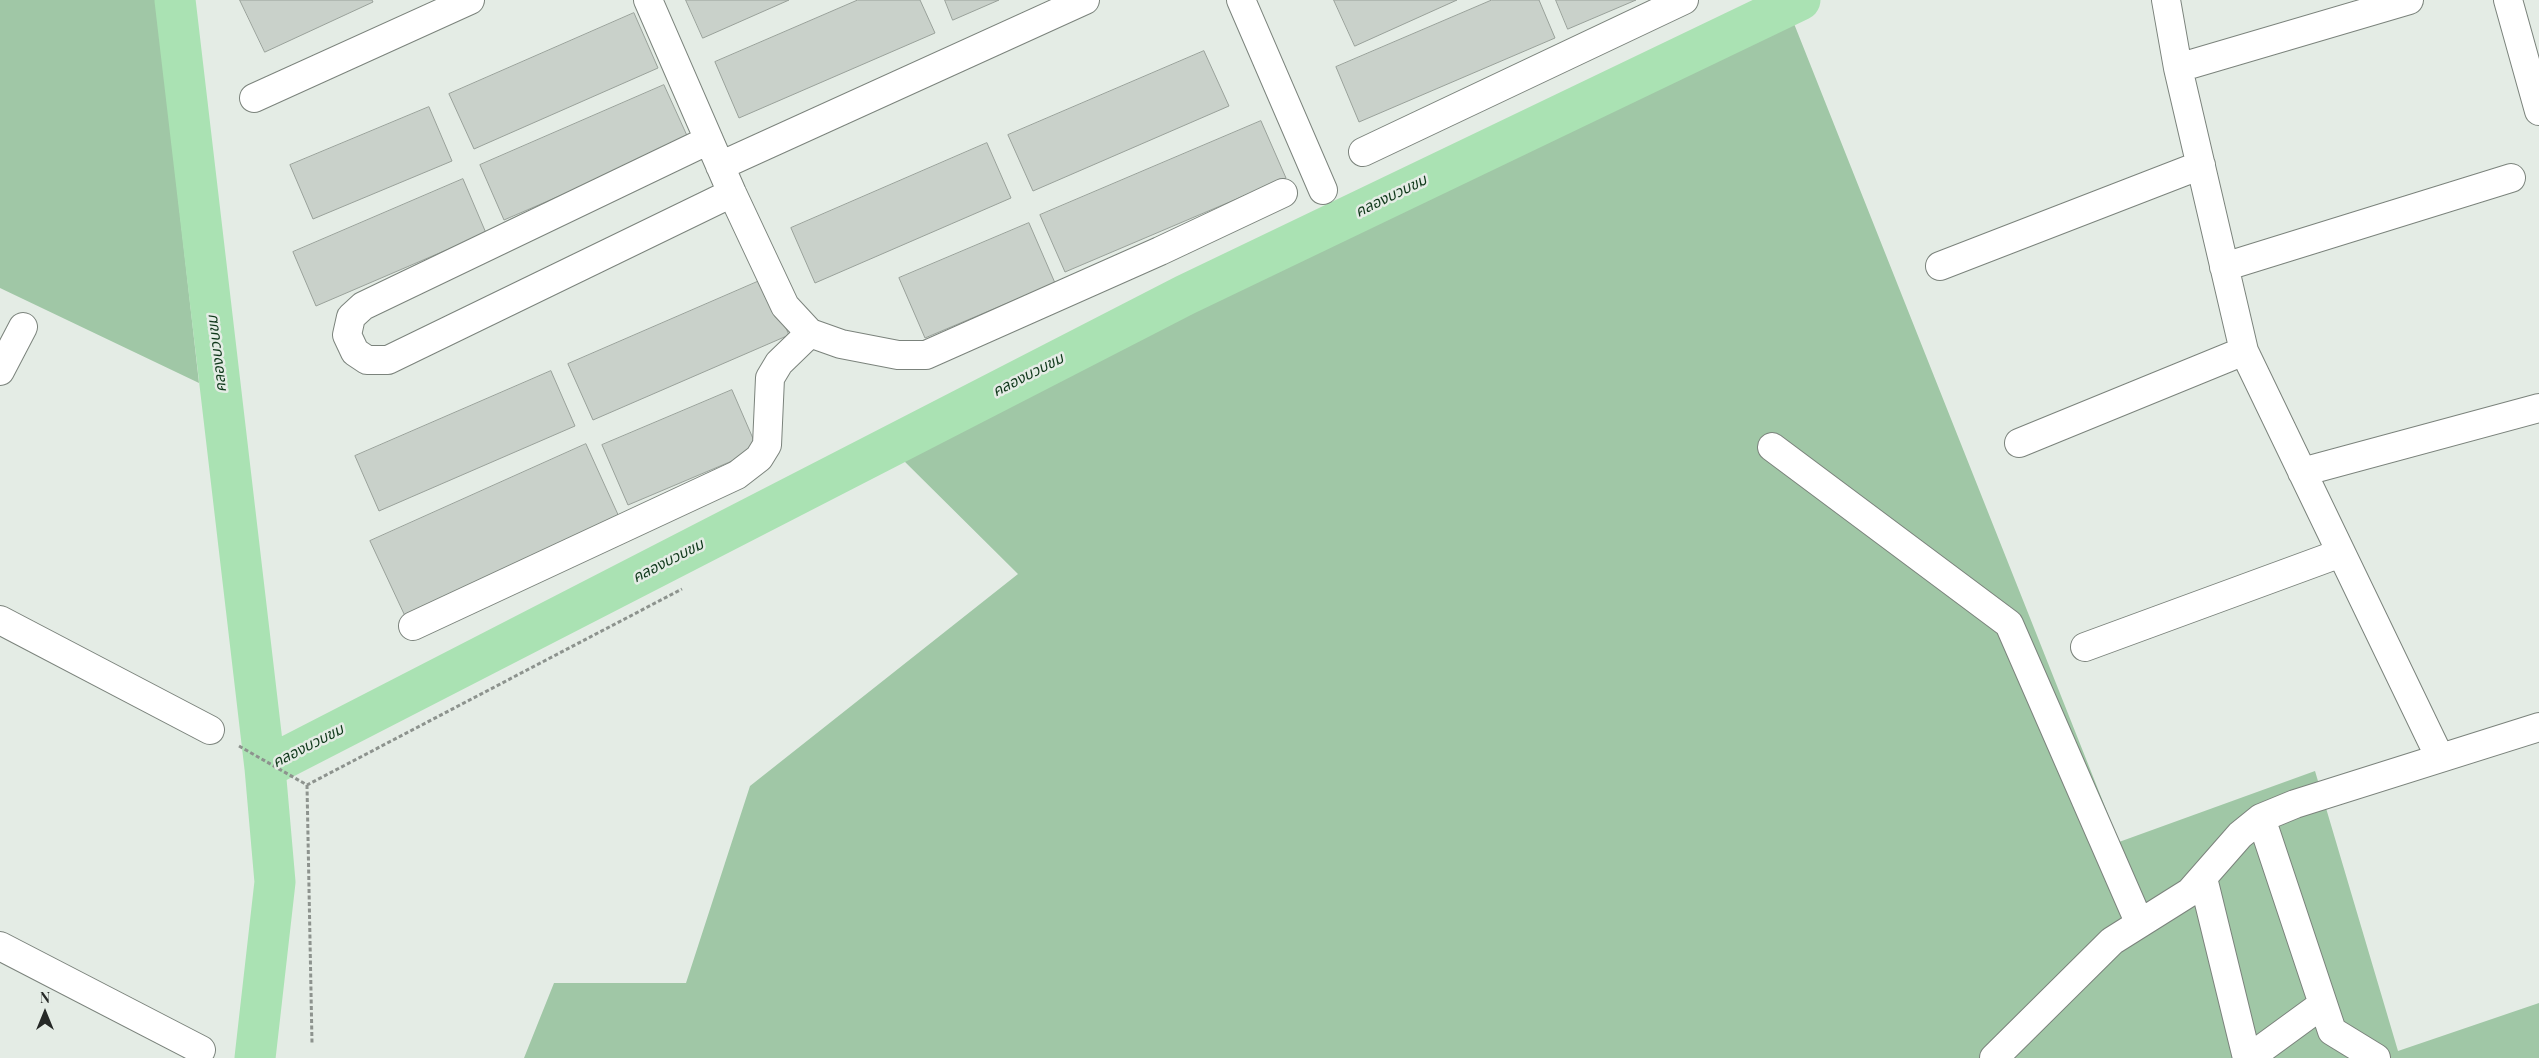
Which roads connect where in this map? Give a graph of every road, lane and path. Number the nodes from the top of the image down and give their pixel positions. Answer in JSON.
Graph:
{"nodes":[{"id":1,"x":470,"y":0,"type":"edge"},
{"id":2,"x":648,"y":0,"type":"edge"},
{"id":3,"x":1085,"y":0,"type":"edge"},
{"id":4,"x":1241,"y":0,"type":"edge"},
{"id":5,"x":1684,"y":0,"type":"edge"},
{"id":6,"x":2166,"y":0,"type":"edge"},
{"id":7,"x":2409,"y":0,"type":"edge"},
{"id":8,"x":2508,"y":0,"type":"edge"},
{"id":9,"x":2178,"y":68,"type":"junction"},
{"id":10,"x":254,"y":98,"type":"dead end"},
{"id":11,"x":2539,"y":111,"type":"edge"},
{"id":12,"x":709,"y":140,"type":"junction"},
{"id":13,"x":1363,"y":152,"type":"dead end"},
{"id":14,"x":2201,"y":165,"type":"junction"},
{"id":15,"x":720,"y":166,"type":"junction"},
{"id":16,"x":2511,"y":178,"type":"dead end"},
{"id":17,"x":1323,"y":190,"type":"dead end"},
{"id":18,"x":732,"y":193,"type":"junction"},
{"id":19,"x":1283,"y":193,"type":"dead end"},
{"id":20,"x":1940,"y":266,"type":"dead end"},
{"id":21,"x":2224,"y":267,"type":"junction"},
{"id":22,"x":22,"y":327,"type":"dead end"},
{"id":23,"x":810,"y":332,"type":"junction"},
{"id":24,"x":2244,"y":351,"type":"junction"},
{"id":25,"x":0,"y":371,"type":"edge"},
{"id":26,"x":2539,"y":408,"type":"edge"},
{"id":27,"x":2019,"y":443,"type":"dead end"},
{"id":28,"x":1772,"y":447,"type":"dead end"},
{"id":29,"x":2302,"y":472,"type":"junction"},
{"id":30,"x":2342,"y":553,"type":"junction"},
{"id":31,"x":682,"y":589,"type":"dead end"},
{"id":32,"x":0,"y":620,"type":"edge"},
{"id":33,"x":413,"y":626,"type":"dead end"},
{"id":34,"x":2085,"y":646,"type":"dead end"},
{"id":35,"x":2539,"y":727,"type":"edge"},
{"id":36,"x":210,"y":730,"type":"joint"},
{"id":37,"x":2440,"y":758,"type":"junction"},
{"id":38,"x":307,"y":786,"type":"junction"},
{"id":39,"x":2261,"y":818,"type":"junction"},
{"id":40,"x":2203,"y":878,"type":"junction"},
{"id":41,"x":2139,"y":922,"type":"junction"},
{"id":42,"x":0,"y":946,"type":"edge"},
{"id":43,"x":2323,"y":1004,"type":"junction"},
{"id":44,"x":312,"y":1043,"type":"dead end"},
{"id":45,"x":201,"y":1050,"type":"dead end"},
{"id":46,"x":1994,"y":1058,"type":"edge"},
{"id":47,"x":2248,"y":1058,"type":"edge"},
{"id":48,"x":2376,"y":1058,"type":"edge"}],
"edges":[{"from":1,"to":10,"type":"street"},
{"from":2,"to":12,"type":"street"},
{"from":3,"to":15,"type":"street"},
{"from":4,"to":17,"type":"street"},
{"from":5,"to":13,"type":"street"},
{"from":6,"to":9,"type":"street"},
{"from":7,"to":9,"type":"street"},
{"from":8,"to":11,"type":"street"},
{"from":9,"to":14,"type":"street"},
{"from":12,"to":15,"type":"street"},
{"from":12,"to":18,"type":"street"},
{"from":14,"to":20,"type":"street"},
{"from":14,"to":21,"type":"street"},
{"from":15,"to":18,"type":"street"},
{"from":16,"to":21,"type":"street"},
{"from":18,"to":23,"type":"street"},
{"from":19,"to":23,"type":"street"},
{"from":21,"to":24,"type":"street"},
{"from":22,"to":25,"type":"street"},
{"from":23,"to":33,"type":"street"},
{"from":24,"to":27,"type":"street"},
{"from":24,"to":29,"type":"street"},
{"from":26,"to":29,"type":"street"},
{"from":28,"to":41,"type":"street"},
{"from":29,"to":30,"type":"street"},
{"from":30,"to":34,"type":"street"},
{"from":30,"to":37,"type":"street"},
{"from":31,"to":38,"type":"path"},
{"from":32,"to":36,"type":"street"},
{"from":35,"to":37,"type":"street"},
{"from":36,"to":38,"type":"path"},
{"from":37,"to":39,"type":"street"},
{"from":38,"to":44,"type":"path"},
{"from":39,"to":40,"type":"street"},
{"from":39,"to":43,"type":"street"},
{"from":40,"to":41,"type":"street"},
{"from":40,"to":47,"type":"street"},
{"from":41,"to":46,"type":"street"},
{"from":42,"to":45,"type":"street"},
{"from":43,"to":47,"type":"street"},
{"from":43,"to":48,"type":"street"}]}
